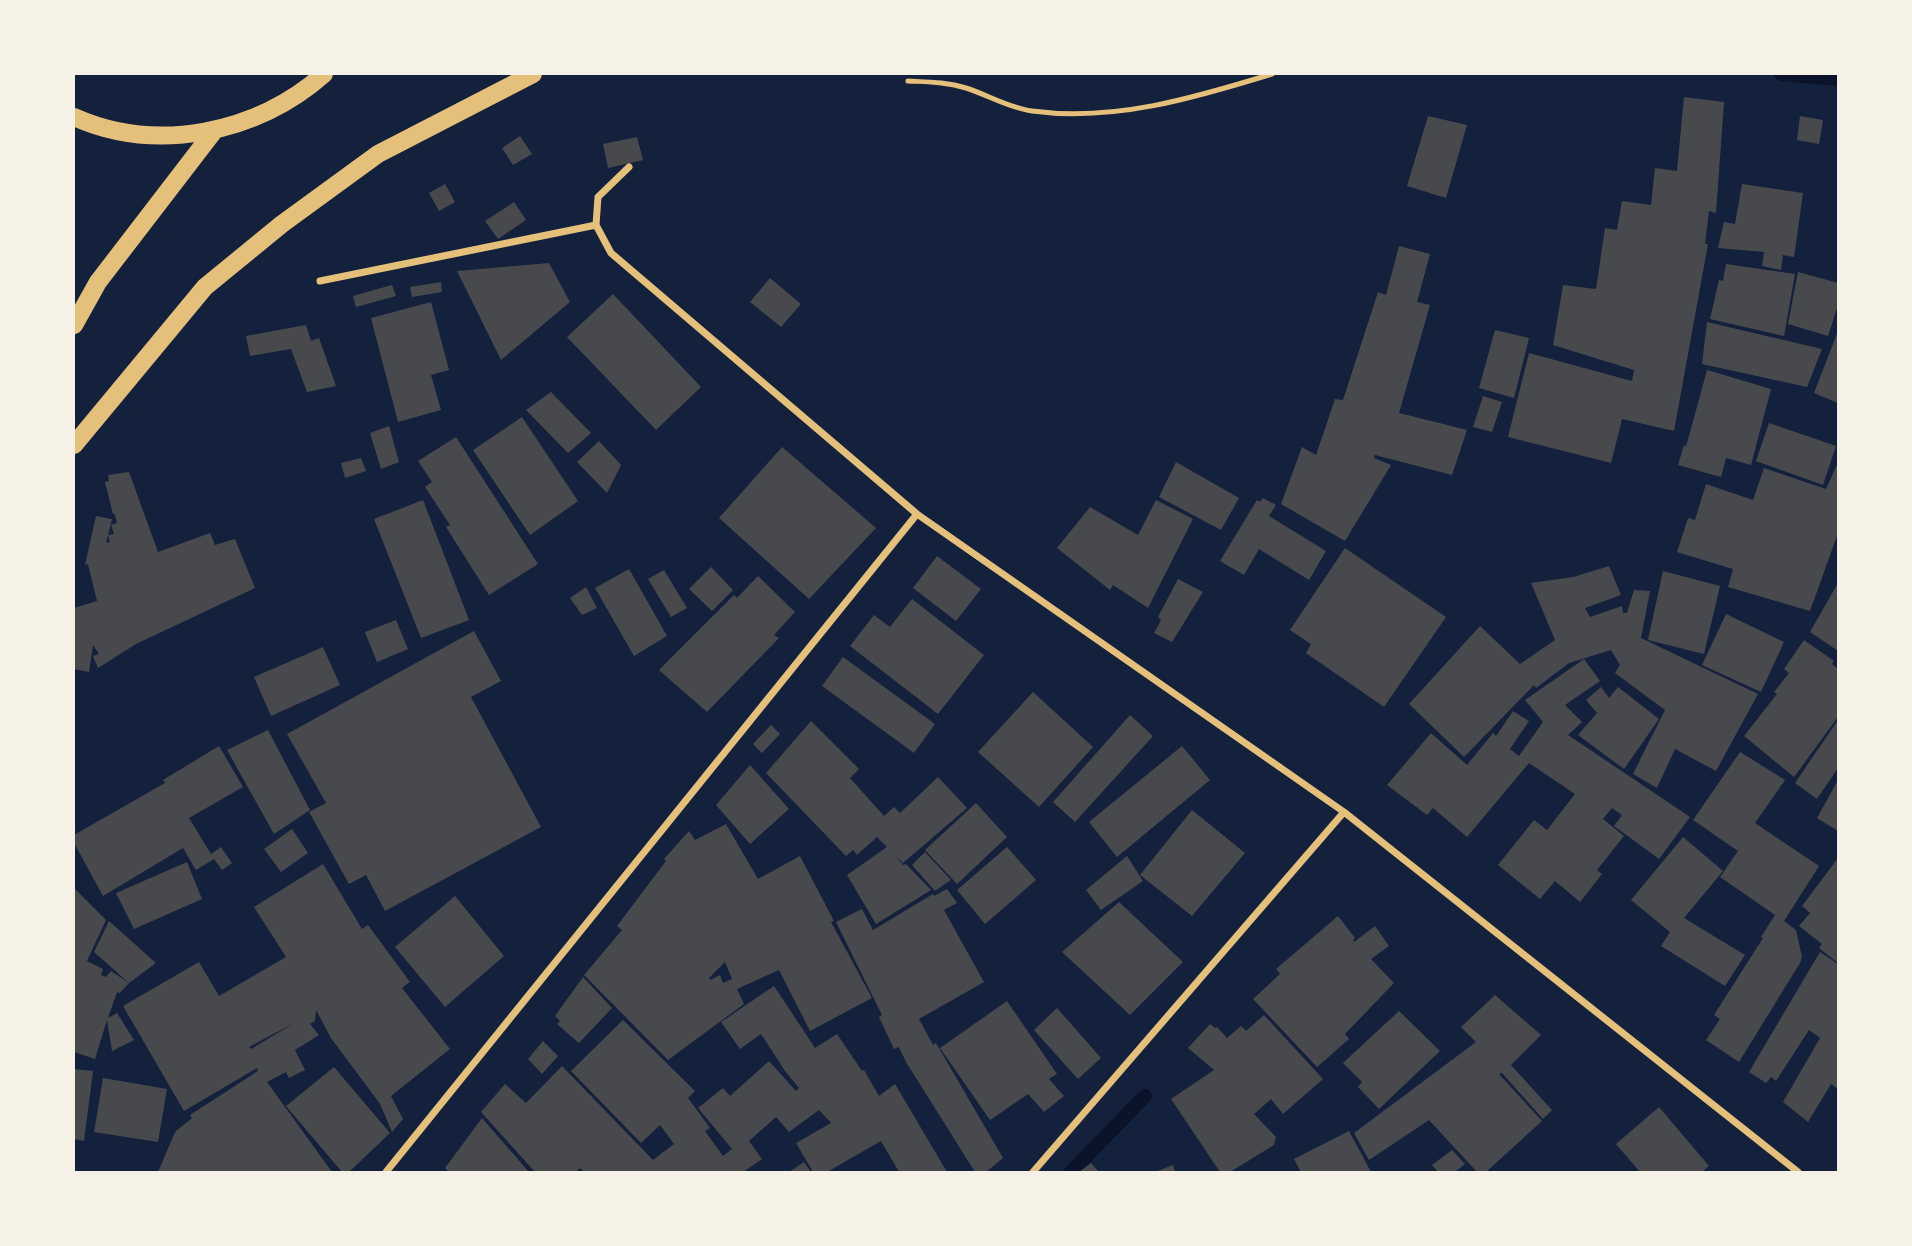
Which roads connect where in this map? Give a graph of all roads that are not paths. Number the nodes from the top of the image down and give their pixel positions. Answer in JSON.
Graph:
{"nodes":[{"id":1,"x":324,"y":74,"type":"edge"},
{"id":2,"x":533,"y":74,"type":"edge"},
{"id":3,"x":1272,"y":74,"type":"edge"},
{"id":4,"x":908,"y":81,"type":"dead end"},
{"id":5,"x":74,"y":117,"type":"edge"},
{"id":6,"x":214,"y":131,"type":"junction"},
{"id":7,"x":629,"y":167,"type":"dead end"},
{"id":8,"x":596,"y":225,"type":"junction"},
{"id":9,"x":320,"y":281,"type":"dead end"},
{"id":10,"x":74,"y":325,"type":"edge"},
{"id":11,"x":74,"y":445,"type":"edge"},
{"id":12,"x":917,"y":514,"type":"junction"},
{"id":13,"x":1344,"y":812,"type":"junction"},
{"id":14,"x":386,"y":1172,"type":"edge"},
{"id":15,"x":1033,"y":1172,"type":"edge"},
{"id":16,"x":1798,"y":1172,"type":"edge"}],
"edges":[{"from":1,"to":6,"type":"main road"},
{"from":2,"to":11,"type":"main road"},
{"from":3,"to":4,"type":"lane"},
{"from":5,"to":6,"type":"main road"},
{"from":6,"to":10,"type":"main road"},
{"from":7,"to":8,"type":"street"},
{"from":8,"to":9,"type":"street"},
{"from":8,"to":12,"type":"street"},
{"from":12,"to":13,"type":"street"},
{"from":12,"to":14,"type":"street"},
{"from":13,"to":15,"type":"street"},
{"from":13,"to":16,"type":"street"}]}
